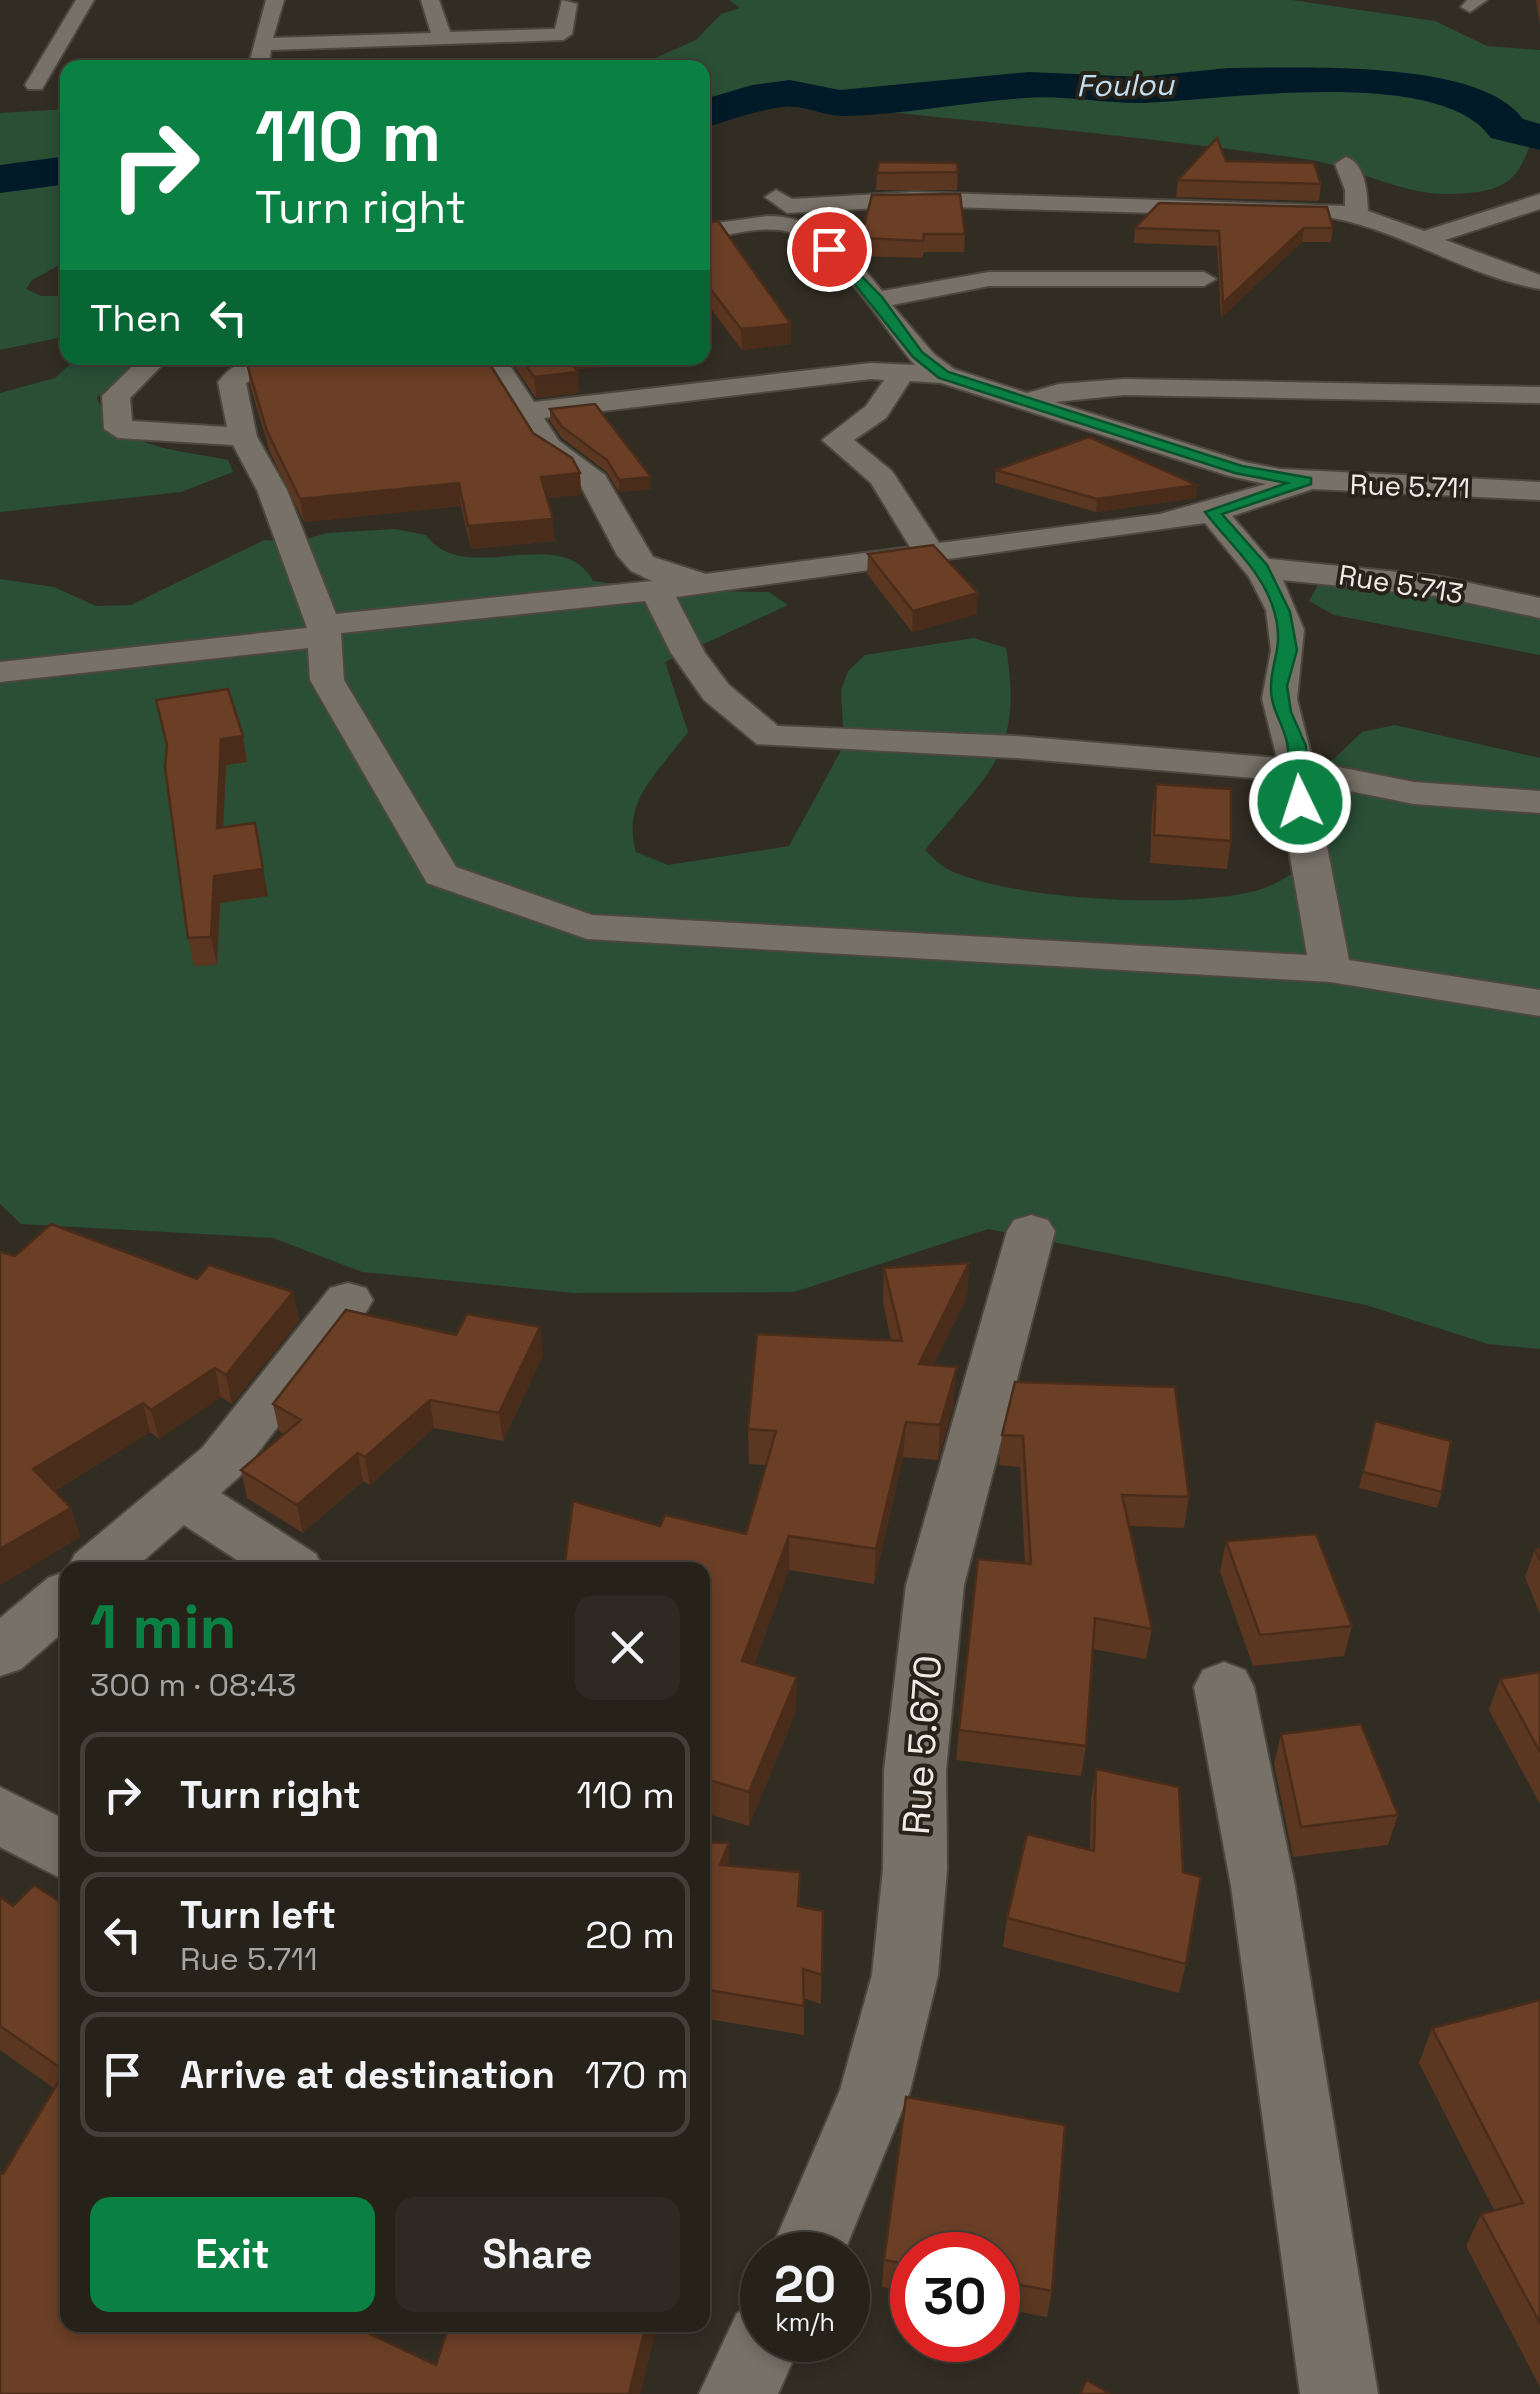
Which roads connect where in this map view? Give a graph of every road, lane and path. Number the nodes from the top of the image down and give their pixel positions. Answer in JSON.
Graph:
{"nodes":[{"id":1,"x":85,"y":0,"type":"edge"},
{"id":2,"x":275,"y":0,"type":"edge"},
{"id":3,"x":430,"y":0,"type":"edge"},
{"id":4,"x":568,"y":4,"type":"dead end"},
{"id":5,"x":266,"y":44,"type":"junction"},
{"id":6,"x":456,"y":44,"type":"junction"},
{"id":7,"x":261,"y":60,"type":"edge"},
{"id":8,"x":35,"y":85,"type":"dead end"},
{"id":9,"x":1346,"y":164,"type":"dead end"},
{"id":10,"x":1540,"y":201,"type":"edge"},
{"id":11,"x":784,"y":209,"type":"junction"},
{"id":12,"x":1356,"y":214,"type":"junction"},
{"id":13,"x":710,"y":230,"type":"edge"},
{"id":14,"x":1425,"y":239,"type":"junction"},
{"id":15,"x":1204,"y":280,"type":"dead end"},
{"id":16,"x":1540,"y":282,"type":"edge"},
{"id":17,"x":878,"y":300,"type":"junction"},
{"id":18,"x":149,"y":365,"type":"edge"},
{"id":19,"x":254,"y":365,"type":"edge"},
{"id":20,"x":497,"y":365,"type":"edge"},
{"id":21,"x":903,"y":371,"type":"junction"},
{"id":22,"x":944,"y":375,"type":"junction"},
{"id":23,"x":1540,"y":395,"type":"edge"},
{"id":24,"x":1023,"y":402,"type":"junction"},
{"id":25,"x":529,"y":411,"type":"junction"},
{"id":26,"x":243,"y":438,"type":"junction"},
{"id":27,"x":1306,"y":481,"type":"junction"},
{"id":28,"x":1540,"y":491,"type":"edge"},
{"id":29,"x":1212,"y":512,"type":"junction"},
{"id":30,"x":930,"y":552,"type":"junction"},
{"id":31,"x":1261,"y":568,"type":"junction"},
{"id":32,"x":703,"y":581,"type":"junction"},
{"id":33,"x":657,"y":590,"type":"junction"},
{"id":34,"x":1540,"y":608,"type":"edge"},
{"id":35,"x":324,"y":631,"type":"junction"},
{"id":36,"x":0,"y":672,"type":"edge"},
{"id":37,"x":1294,"y":769,"type":"junction"},
{"id":38,"x":1540,"y":802,"type":"edge"},
{"id":39,"x":1330,"y":968,"type":"junction"},
{"id":40,"x":1540,"y":1003,"type":"edge"},
{"id":41,"x":1031,"y":1230,"type":"dead end"},
{"id":42,"x":348,"y":1300,"type":"dead end"},
{"id":43,"x":182,"y":1496,"type":"junction"},
{"id":44,"x":104,"y":1562,"type":"edge"},
{"id":45,"x":284,"y":1562,"type":"edge"},
{"id":46,"x":60,"y":1601,"type":"edge"},
{"id":47,"x":0,"y":1652,"type":"edge"},
{"id":48,"x":1224,"y":1687,"type":"dead end"},
{"id":49,"x":0,"y":1814,"type":"edge"},
{"id":50,"x":60,"y":1849,"type":"edge"},
{"id":51,"x":816,"y":2232,"type":"edge"},
{"id":52,"x":753,"y":2362,"type":"edge"},
{"id":53,"x":738,"y":2394,"type":"edge"},
{"id":54,"x":1339,"y":2394,"type":"edge"}],
"edges":[{"from":1,"to":8,"type":"street"},
{"from":2,"to":5,"type":"street"},
{"from":3,"to":6,"type":"street"},
{"from":4,"to":6,"type":"street"},
{"from":5,"to":6,"type":"street"},
{"from":5,"to":7,"type":"street"},
{"from":9,"to":12,"type":"street"},
{"from":10,"to":14,"type":"street"},
{"from":11,"to":12,"type":"street"},
{"from":11,"to":13,"type":"street"},
{"from":11,"to":17,"type":"street","name":"Rue 5.711"},
{"from":12,"to":14,"type":"street"},
{"from":14,"to":16,"type":"street"},
{"from":15,"to":17,"type":"street"},
{"from":17,"to":22,"type":"street","name":"Rue 5.711"},
{"from":18,"to":26,"type":"street"},
{"from":19,"to":26,"type":"street"},
{"from":20,"to":25,"type":"street"},
{"from":21,"to":22,"type":"street"},
{"from":21,"to":25,"type":"street"},
{"from":21,"to":30,"type":"street"},
{"from":22,"to":24,"type":"street","name":"Rue 5.711"},
{"from":23,"to":24,"type":"street"},
{"from":24,"to":27,"type":"street","name":"Rue 5.711"},
{"from":25,"to":32,"type":"street"},
{"from":26,"to":35,"type":"street"},
{"from":27,"to":28,"type":"street","name":"Rue 5.711"},
{"from":27,"to":29,"type":"street"},
{"from":29,"to":30,"type":"street"},
{"from":29,"to":31,"type":"street"},
{"from":30,"to":32,"type":"street"},
{"from":31,"to":34,"type":"street","name":"Rue 5.713"},
{"from":31,"to":37,"type":"street"},
{"from":32,"to":33,"type":"street"},
{"from":33,"to":35,"type":"street"},
{"from":33,"to":37,"type":"street"},
{"from":35,"to":36,"type":"street"},
{"from":35,"to":39,"type":"street"},
{"from":37,"to":38,"type":"street"},
{"from":37,"to":39,"type":"street"},
{"from":39,"to":40,"type":"street"},
{"from":41,"to":51,"type":"street","name":"Rue 5.670"},
{"from":42,"to":43,"type":"street"},
{"from":43,"to":44,"type":"street"},
{"from":43,"to":45,"type":"street"},
{"from":46,"to":47,"type":"street"},
{"from":48,"to":54,"type":"street"},
{"from":49,"to":50,"type":"street"},
{"from":52,"to":53,"type":"street"}]}
